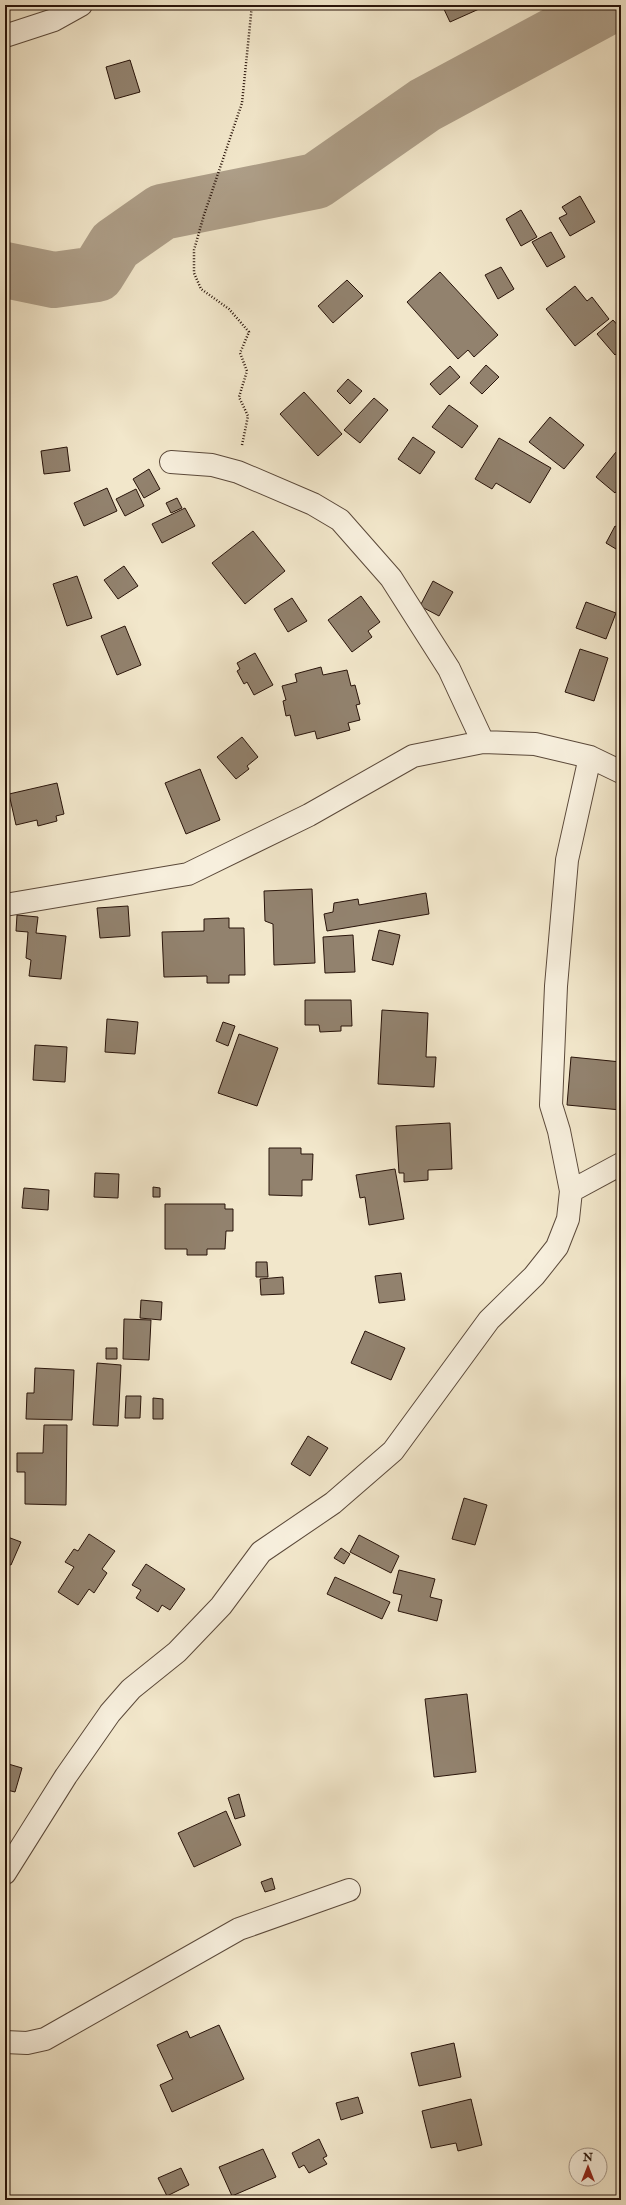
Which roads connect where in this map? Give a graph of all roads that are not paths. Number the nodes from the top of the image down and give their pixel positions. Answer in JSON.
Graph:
{"nodes":[{"id":1,"x":81,"y":5,"type":"edge"},
{"id":2,"x":5,"y":36,"type":"edge"},
{"id":3,"x":171,"y":462,"type":"dead end"},
{"id":4,"x":483,"y":742,"type":"junction"},
{"id":5,"x":590,"y":757,"type":"junction"},
{"id":6,"x":621,"y":772,"type":"edge"},
{"id":7,"x":5,"y":905,"type":"edge"},
{"id":8,"x":621,"y":1164,"type":"edge"},
{"id":9,"x":571,"y":1192,"type":"junction"},
{"id":10,"x":5,"y":1873,"type":"edge"},
{"id":11,"x":349,"y":1890,"type":"dead end"},
{"id":12,"x":5,"y":2042,"type":"edge"}],
"edges":[{"from":1,"to":2,"type":"street"},
{"from":3,"to":4,"type":"street"},
{"from":4,"to":5,"type":"street"},
{"from":4,"to":7,"type":"street"},
{"from":5,"to":6,"type":"street"},
{"from":5,"to":9,"type":"street"},
{"from":8,"to":9,"type":"street"},
{"from":9,"to":10,"type":"street"},
{"from":11,"to":12,"type":"street"}]}
